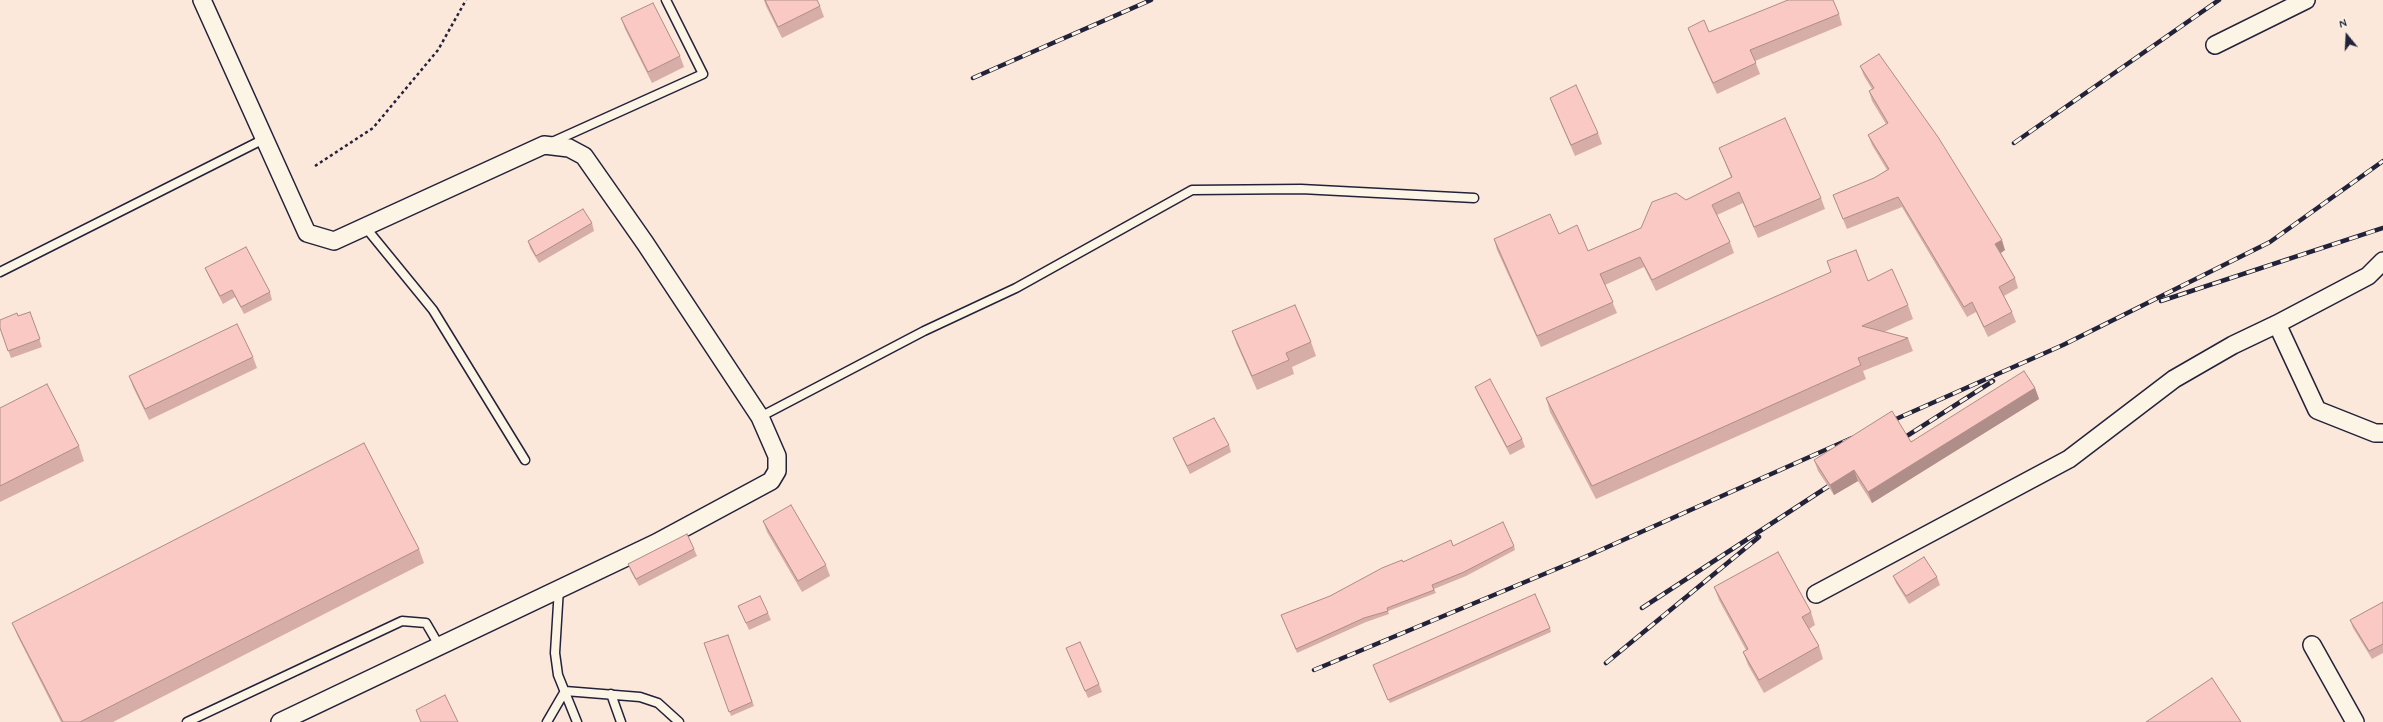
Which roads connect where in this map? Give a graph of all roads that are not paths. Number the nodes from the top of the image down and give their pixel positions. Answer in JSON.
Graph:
{"nodes":[{"id":1,"x":202,"y":0,"type":"edge"},
{"id":2,"x":666,"y":0,"type":"edge"},
{"id":3,"x":2306,"y":0,"type":"edge"},
{"id":4,"x":2215,"y":45,"type":"dead end"},
{"id":5,"x":266,"y":138,"type":"junction"},
{"id":6,"x":544,"y":145,"type":"junction"},
{"id":7,"x":1474,"y":198,"type":"dead end"},
{"id":8,"x":366,"y":228,"type":"junction"},
{"id":9,"x":2383,"y":261,"type":"edge"},
{"id":10,"x":0,"y":272,"type":"edge"},
{"id":11,"x":2277,"y":324,"type":"junction"},
{"id":12,"x":760,"y":417,"type":"junction"},
{"id":13,"x":2383,"y":433,"type":"edge"},
{"id":14,"x":525,"y":460,"type":"dead end"},
{"id":15,"x":559,"y":588,"type":"junction"},
{"id":16,"x":1816,"y":594,"type":"dead end"},
{"id":17,"x":2312,"y":645,"type":"dead end"},
{"id":18,"x":440,"y":647,"type":"junction"},
{"id":19,"x":564,"y":691,"type":"junction"},
{"id":20,"x":611,"y":694,"type":"junction"},
{"id":21,"x":187,"y":722,"type":"edge"},
{"id":22,"x":280,"y":722,"type":"edge"},
{"id":23,"x":547,"y":722,"type":"edge"},
{"id":24,"x":577,"y":722,"type":"edge"},
{"id":25,"x":621,"y":722,"type":"edge"},
{"id":26,"x":679,"y":722,"type":"edge"},
{"id":27,"x":2355,"y":722,"type":"edge"}],
"edges":[{"from":1,"to":5,"type":"street"},
{"from":2,"to":6,"type":"lane"},
{"from":3,"to":4,"type":"street"},
{"from":5,"to":8,"type":"street"},
{"from":5,"to":10,"type":"lane"},
{"from":6,"to":8,"type":"street"},
{"from":6,"to":12,"type":"street"},
{"from":7,"to":12,"type":"lane"},
{"from":8,"to":14,"type":"lane"},
{"from":9,"to":11,"type":"street"},
{"from":11,"to":13,"type":"street"},
{"from":11,"to":16,"type":"street"},
{"from":12,"to":15,"type":"street"},
{"from":15,"to":18,"type":"street"},
{"from":15,"to":19,"type":"lane"},
{"from":17,"to":27,"type":"street"},
{"from":18,"to":21,"type":"lane"},
{"from":18,"to":22,"type":"street"},
{"from":19,"to":20,"type":"lane"},
{"from":19,"to":23,"type":"lane"},
{"from":19,"to":24,"type":"lane"},
{"from":20,"to":25,"type":"lane"},
{"from":20,"to":26,"type":"lane"}]}
